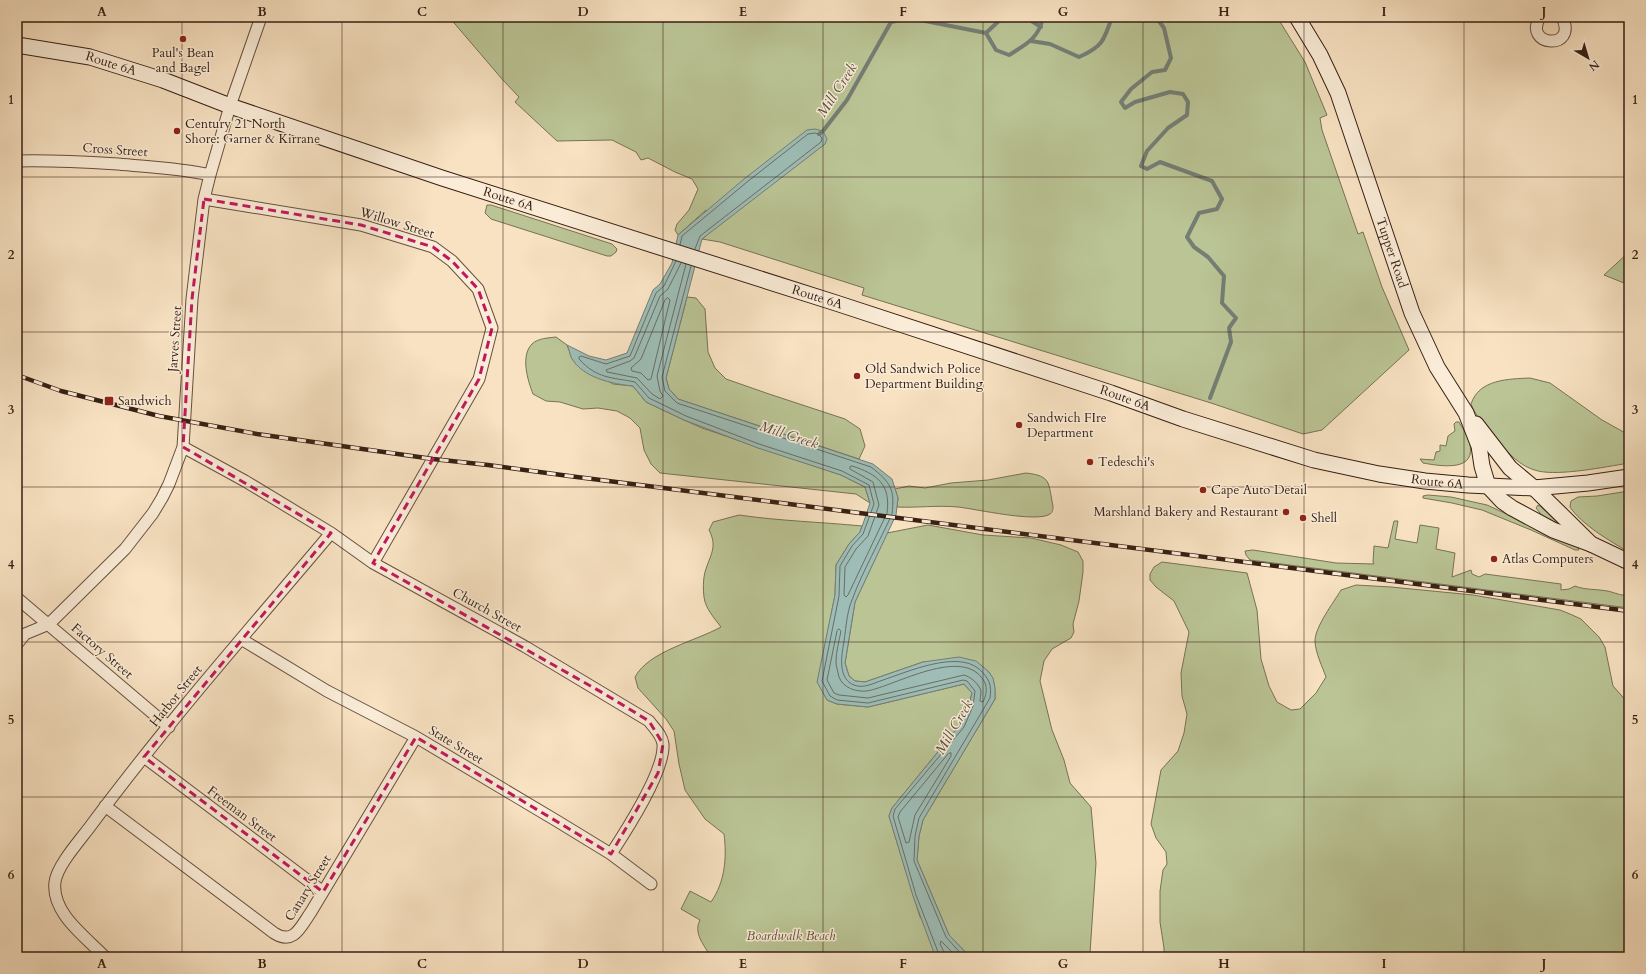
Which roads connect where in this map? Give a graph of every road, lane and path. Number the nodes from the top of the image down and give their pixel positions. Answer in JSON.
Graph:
{"nodes":[{"id":1,"x":261,"y":17,"type":"edge"},
{"id":2,"x":1297,"y":17,"type":"edge"},
{"id":3,"x":1540,"y":17,"type":"edge"},
{"id":4,"x":1562,"y":17,"type":"edge"},
{"id":5,"x":17,"y":45,"type":"edge"},
{"id":6,"x":230,"y":106,"type":"junction"},
{"id":7,"x":17,"y":161,"type":"edge"},
{"id":8,"x":210,"y":176,"type":"junction"},
{"id":9,"x":204,"y":199,"type":"junction"},
{"id":10,"x":1466,"y":413,"type":"junction"},
{"id":11,"x":183,"y":447,"type":"junction"},
{"id":12,"x":1629,"y":477,"type":"edge"},
{"id":13,"x":1488,"y":486,"type":"junction"},
{"id":14,"x":1534,"y":488,"type":"junction"},
{"id":15,"x":331,"y":533,"type":"junction"},
{"id":16,"x":1591,"y":544,"type":"junction"},
{"id":17,"x":1629,"y":562,"type":"edge"},
{"id":18,"x":373,"y":563,"type":"junction"},
{"id":19,"x":17,"y":598,"type":"edge"},
{"id":20,"x":49,"y":624,"type":"junction"},
{"id":21,"x":241,"y":639,"type":"junction"},
{"id":22,"x":17,"y":644,"type":"edge"},
{"id":23,"x":169,"y":727,"type":"junction"},
{"id":24,"x":416,"y":737,"type":"junction"},
{"id":25,"x":144,"y":757,"type":"junction"},
{"id":26,"x":106,"y":806,"type":"junction"},
{"id":27,"x":611,"y":854,"type":"junction"},
{"id":28,"x":651,"y":884,"type":"dead end"},
{"id":29,"x":323,"y":892,"type":"junction"},
{"id":30,"x":105,"y":957,"type":"edge"}],
"edges":[{"from":1,"to":6,"type":"street","name":"Jarves Street"},
{"from":2,"to":10,"type":"main road","name":"Tupper Road"},
{"from":3,"to":4,"type":"street"},
{"from":5,"to":6,"type":"main road","name":"Route 6A"},
{"from":6,"to":8,"type":"street","name":"Jarves Street"},
{"from":6,"to":13,"type":"main road","name":"Route 6A"},
{"from":7,"to":8,"type":"street","name":"Cross Street"},
{"from":8,"to":9,"type":"street","name":"Jarves Street"},
{"from":9,"to":11,"type":"street","name":"Jarves Street"},
{"from":9,"to":18,"type":"street","name":"Willow Street"},
{"from":10,"to":13,"type":"main road","name":"Tupper Road"},
{"from":10,"to":14,"type":"main road"},
{"from":11,"to":15,"type":"street","name":"Church Street"},
{"from":11,"to":20,"type":"street","name":"Jarves Street"},
{"from":12,"to":14,"type":"main road","name":"Route 6A"},
{"from":13,"to":14,"type":"main road","name":"Route 6A"},
{"from":13,"to":16,"type":"main road"},
{"from":14,"to":16,"type":"main road"},
{"from":15,"to":18,"type":"street","name":"Church Street"},
{"from":15,"to":21,"type":"street","name":"Harbor Street"},
{"from":16,"to":17,"type":"main road"},
{"from":18,"to":27,"type":"street","name":"Church Street"},
{"from":19,"to":20,"type":"street","name":"Factory Street"},
{"from":20,"to":22,"type":"street"},
{"from":20,"to":23,"type":"street","name":"Factory Street"},
{"from":21,"to":23,"type":"street","name":"Harbor Street"},
{"from":21,"to":24,"type":"street","name":"State Street"},
{"from":23,"to":25,"type":"street","name":"Harbor Street"},
{"from":24,"to":27,"type":"street","name":"State Street"},
{"from":24,"to":29,"type":"street","name":"Canary Street"},
{"from":25,"to":26,"type":"street","name":"Harbor Street"},
{"from":25,"to":29,"type":"street","name":"Freeman Street"},
{"from":26,"to":29,"type":"street","name":"Canary Street"},
{"from":26,"to":30,"type":"street","name":"Harbor Street"},
{"from":27,"to":28,"type":"street","name":"State Street"}]}
